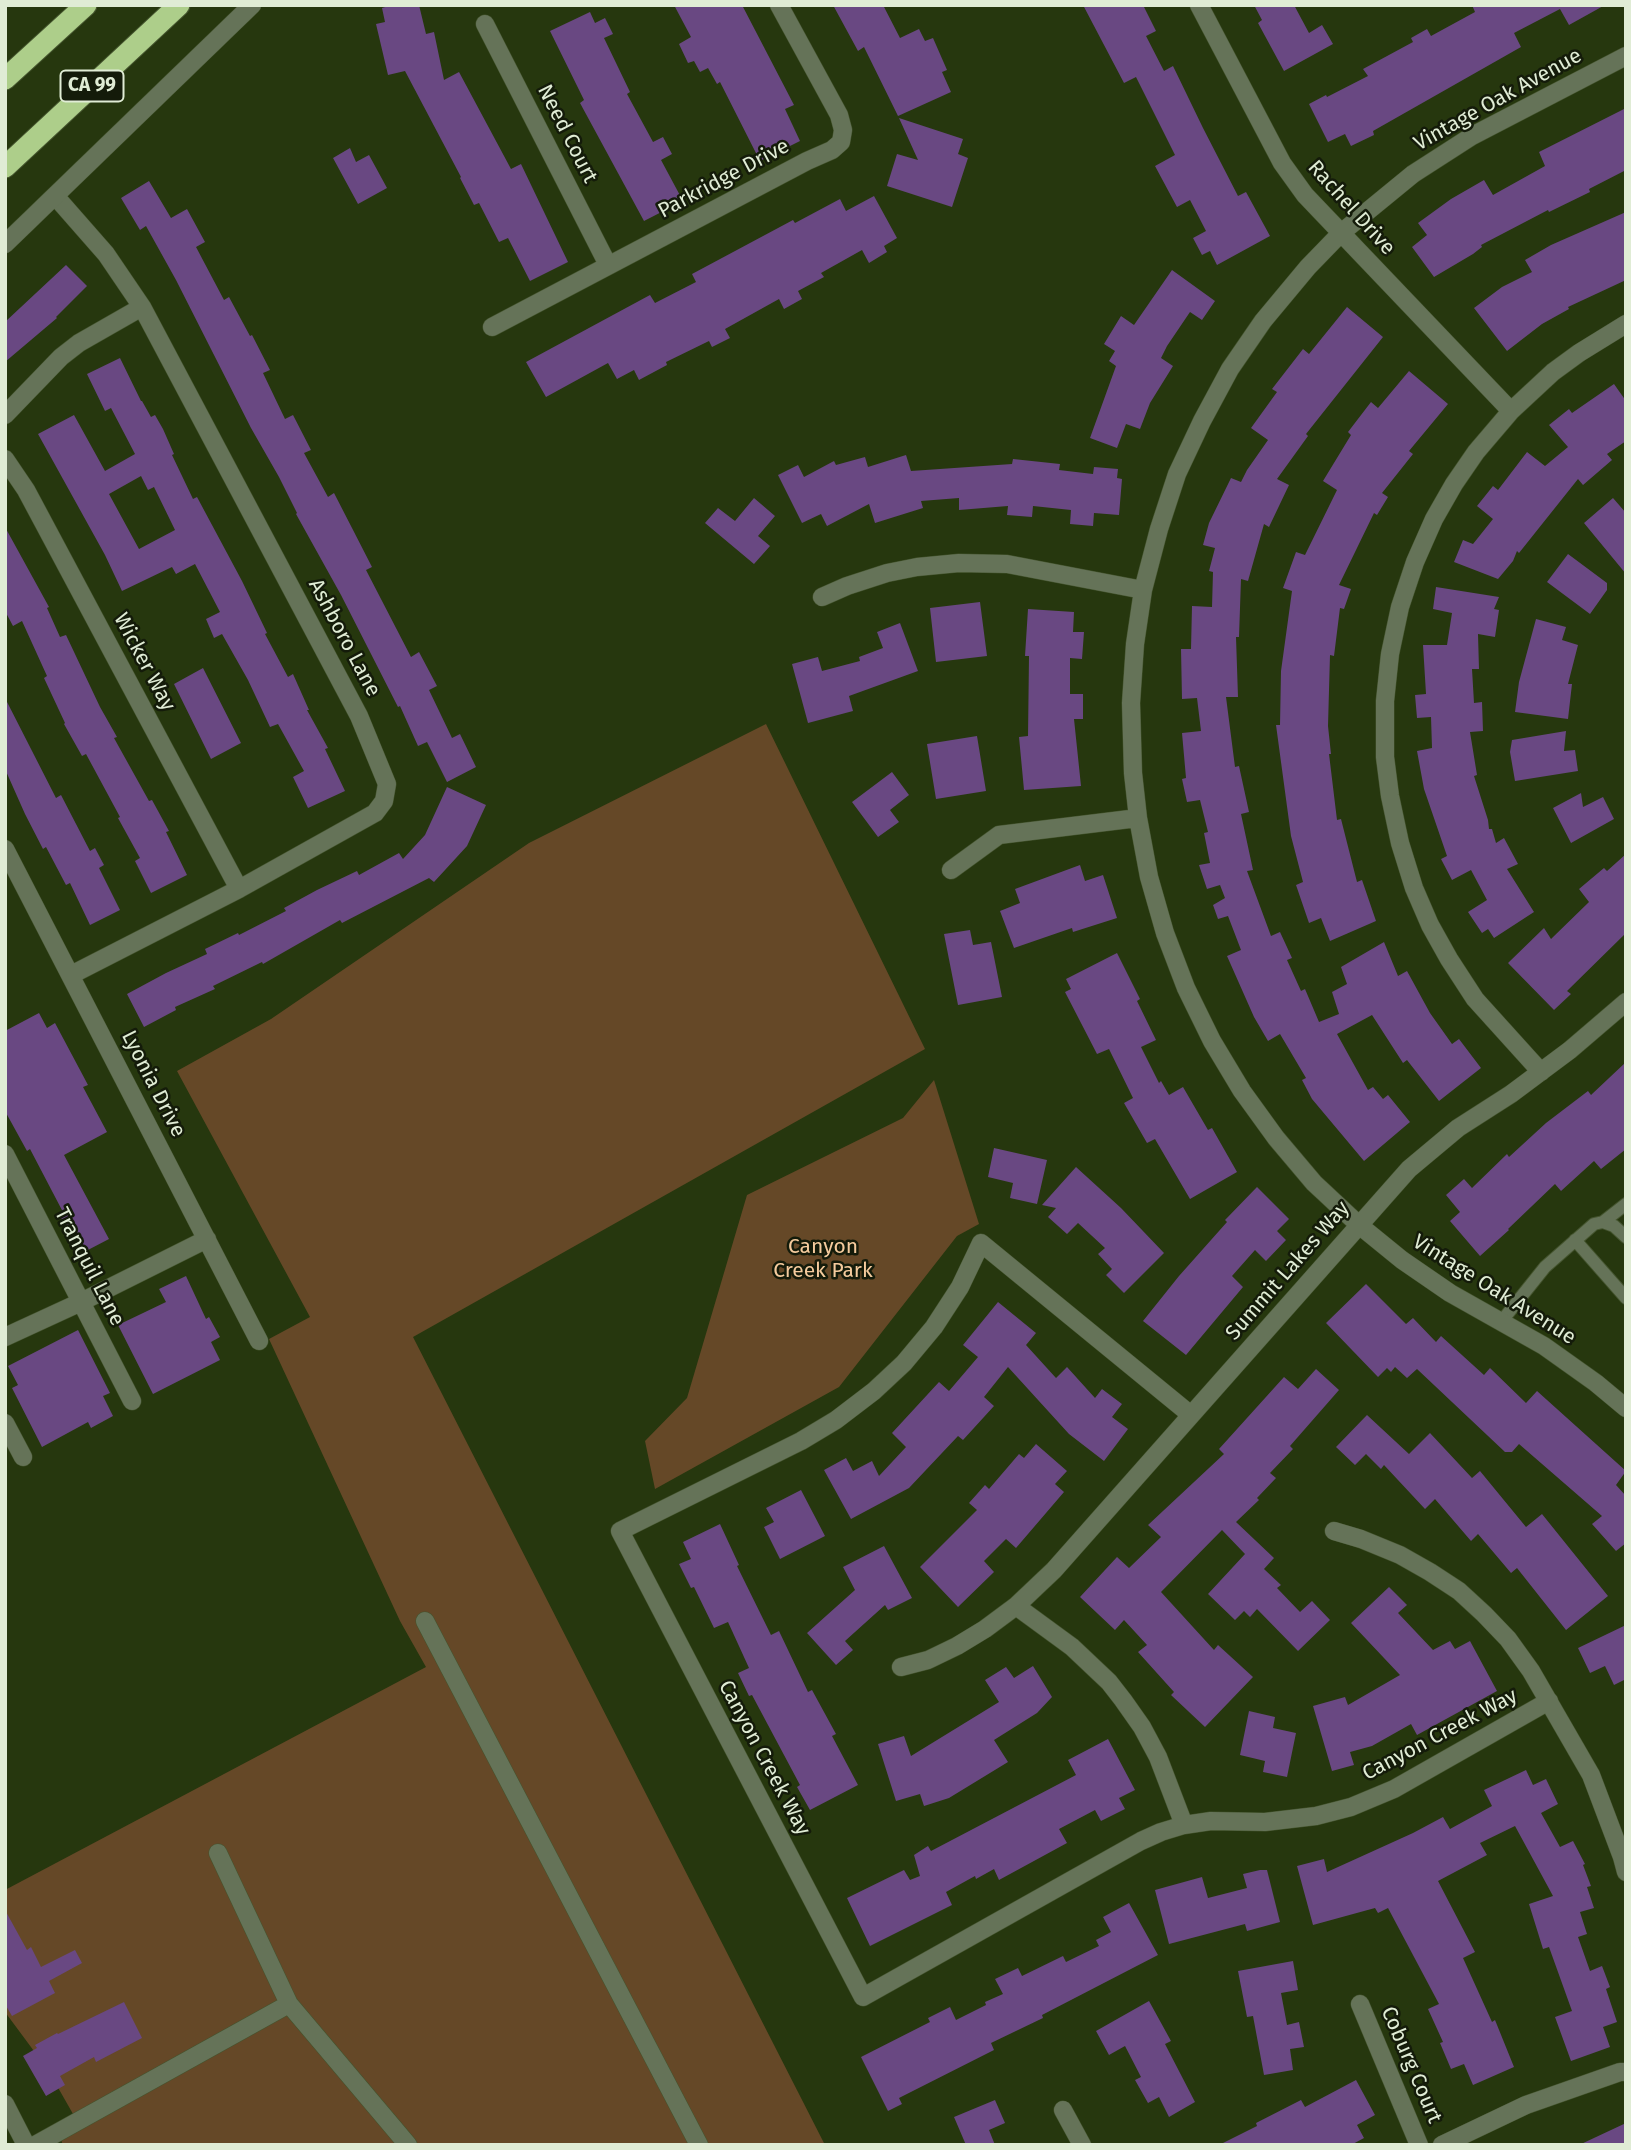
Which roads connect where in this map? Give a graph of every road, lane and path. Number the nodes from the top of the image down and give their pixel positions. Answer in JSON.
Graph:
{"nodes":[{"id":1,"x":86,"y":5,"type":"edge"},
{"id":2,"x":179,"y":5,"type":"edge"},
{"id":3,"x":252,"y":5,"type":"edge"},
{"id":4,"x":779,"y":5,"type":"edge"},
{"id":5,"x":1199,"y":5,"type":"edge"},
{"id":6,"x":485,"y":24,"type":"dead end"},
{"id":7,"x":1626,"y":56,"type":"edge"},
{"id":8,"x":5,"y":79,"type":"edge"},
{"id":9,"x":5,"y":167,"type":"edge"},
{"id":10,"x":56,"y":197,"type":"junction"},
{"id":11,"x":1341,"y":233,"type":"junction"},
{"id":12,"x":5,"y":244,"type":"edge"},
{"id":13,"x":608,"y":265,"type":"junction"},
{"id":14,"x":142,"y":307,"type":"junction"},
{"id":15,"x":1626,"y":324,"type":"edge"},
{"id":16,"x":492,"y":327,"type":"dead end"},
{"id":17,"x":1511,"y":411,"type":"junction"},
{"id":18,"x":5,"y":415,"type":"edge"},
{"id":19,"x":5,"y":459,"type":"edge"},
{"id":20,"x":1143,"y":590,"type":"junction"},
{"id":21,"x":822,"y":597,"type":"dead end"},
{"id":22,"x":1138,"y":818,"type":"junction"},
{"id":23,"x":5,"y":849,"type":"edge"},
{"id":24,"x":951,"y":870,"type":"dead end"},
{"id":25,"x":239,"y":889,"type":"junction"},
{"id":26,"x":71,"y":975,"type":"junction"},
{"id":27,"x":1626,"y":1002,"type":"edge"},
{"id":28,"x":1541,"y":1072,"type":"junction"},
{"id":29,"x":5,"y":1154,"type":"edge"},
{"id":30,"x":1626,"y":1204,"type":"edge"},
{"id":31,"x":1608,"y":1224,"type":"junction"},
{"id":32,"x":1359,"y":1225,"type":"junction"},
{"id":33,"x":1626,"y":1237,"type":"edge"},
{"id":34,"x":207,"y":1239,"type":"junction"},
{"id":35,"x":1575,"y":1240,"type":"junction"},
{"id":36,"x":1626,"y":1298,"type":"edge"},
{"id":37,"x":82,"y":1302,"type":"junction"},
{"id":38,"x":1501,"y":1322,"type":"junction"},
{"id":39,"x":5,"y":1337,"type":"edge"},
{"id":40,"x":259,"y":1340,"type":"dead end"},
{"id":41,"x":132,"y":1401,"type":"dead end"},
{"id":42,"x":1626,"y":1408,"type":"edge"},
{"id":43,"x":1191,"y":1415,"type":"junction"},
{"id":44,"x":5,"y":1423,"type":"edge"},
{"id":45,"x":23,"y":1457,"type":"dead end"},
{"id":46,"x":1334,"y":1531,"type":"dead end"},
{"id":47,"x":1016,"y":1606,"type":"junction"},
{"id":48,"x":425,"y":1622,"type":"dead end"},
{"id":49,"x":901,"y":1667,"type":"dead end"},
{"id":50,"x":1549,"y":1701,"type":"junction"},
{"id":51,"x":1184,"y":1825,"type":"junction"},
{"id":52,"x":218,"y":1853,"type":"dead end"},
{"id":53,"x":1626,"y":1872,"type":"edge"},
{"id":54,"x":289,"y":2004,"type":"junction"},
{"id":55,"x":1360,"y":2004,"type":"dead end"},
{"id":56,"x":1626,"y":2072,"type":"edge"},
{"id":57,"x":5,"y":2104,"type":"edge"},
{"id":58,"x":1063,"y":2110,"type":"dead end"},
{"id":59,"x":26,"y":2145,"type":"edge"},
{"id":60,"x":35,"y":2145,"type":"edge"},
{"id":61,"x":408,"y":2145,"type":"edge"},
{"id":62,"x":699,"y":2145,"type":"edge"},
{"id":63,"x":1082,"y":2145,"type":"edge"},
{"id":64,"x":1419,"y":2145,"type":"edge"},
{"id":65,"x":1442,"y":2145,"type":"edge"}],
"edges":[{"from":1,"to":8,"type":"highway","number":"CA 99"},
{"from":2,"to":9,"type":"highway","number":"CA 99"},
{"from":3,"to":10,"type":"street"},
{"from":4,"to":13,"type":"street","name":"Parkridge Drive"},
{"from":5,"to":11,"type":"street","name":"Rachel Drive"},
{"from":6,"to":13,"type":"street","name":"Need Court"},
{"from":7,"to":11,"type":"street","name":"Vintage Oak Avenue"},
{"from":10,"to":12,"type":"street"},
{"from":10,"to":14,"type":"street","name":"Ashboro Lane"},
{"from":11,"to":17,"type":"street","name":"Rachel Drive"},
{"from":11,"to":20,"type":"street","name":"Vintage Oak Avenue"},
{"from":13,"to":16,"type":"street","name":"Parkridge Drive"},
{"from":14,"to":18,"type":"street"},
{"from":14,"to":25,"type":"street","name":"Ashboro Lane"},
{"from":15,"to":17,"type":"street"},
{"from":17,"to":28,"type":"street"},
{"from":19,"to":25,"type":"street","name":"Wicker Way"},
{"from":20,"to":21,"type":"street"},
{"from":20,"to":22,"type":"street","name":"Vintage Oak Avenue"},
{"from":22,"to":24,"type":"street"},
{"from":22,"to":32,"type":"street","name":"Vintage Oak Avenue"},
{"from":23,"to":26,"type":"street","name":"Lyonia Drive"},
{"from":25,"to":26,"type":"street","name":"Ashboro Lane"},
{"from":26,"to":34,"type":"street","name":"Lyonia Drive"},
{"from":27,"to":28,"type":"street","name":"Summit Lakes Way"},
{"from":28,"to":32,"type":"street","name":"Summit Lakes Way"},
{"from":29,"to":37,"type":"street","name":"Tranquil Lane"},
{"from":30,"to":31,"type":"lane"},
{"from":31,"to":33,"type":"lane"},
{"from":31,"to":35,"type":"lane"},
{"from":32,"to":38,"type":"street","name":"Vintage Oak Avenue"},
{"from":32,"to":43,"type":"street","name":"Summit Lakes Way"},
{"from":34,"to":37,"type":"street"},
{"from":34,"to":40,"type":"street","name":"Lyonia Drive"},
{"from":35,"to":36,"type":"lane"},
{"from":35,"to":38,"type":"lane"},
{"from":37,"to":39,"type":"street"},
{"from":37,"to":41,"type":"street","name":"Tranquil Lane"},
{"from":38,"to":42,"type":"street","name":"Vintage Oak Avenue"},
{"from":43,"to":47,"type":"street","name":"Summit Lakes Way"},
{"from":43,"to":51,"type":"street","name":"Canyon Creek Way"},
{"from":44,"to":45,"type":"street"},
{"from":46,"to":50,"type":"street"},
{"from":47,"to":49,"type":"street","name":"Summit Lakes Way"},
{"from":47,"to":51,"type":"street"},
{"from":48,"to":62,"type":"street"},
{"from":50,"to":51,"type":"street","name":"Canyon Creek Way"},
{"from":50,"to":53,"type":"street"},
{"from":52,"to":54,"type":"street"},
{"from":54,"to":60,"type":"street"},
{"from":54,"to":61,"type":"street"},
{"from":55,"to":64,"type":"street","name":"Coburg Court"},
{"from":56,"to":65,"type":"street"},
{"from":57,"to":59,"type":"street"},
{"from":58,"to":63,"type":"street"}]}
